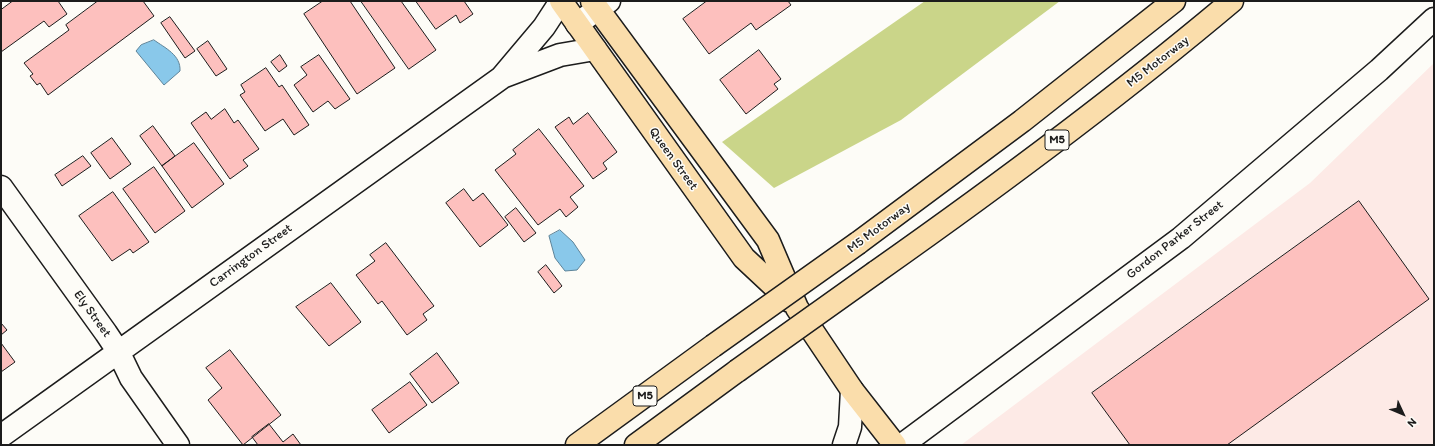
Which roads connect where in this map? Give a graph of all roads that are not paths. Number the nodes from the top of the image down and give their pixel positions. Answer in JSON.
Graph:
{"nodes":[{"id":1,"x":561,"y":1,"type":"edge"},
{"id":2,"x":1174,"y":1,"type":"edge"},
{"id":3,"x":1232,"y":1,"type":"edge"},
{"id":4,"x":599,"y":4,"type":"edge"},
{"id":5,"x":1434,"y":19,"type":"edge"},
{"id":6,"x":577,"y":24,"type":"junction"},
{"id":7,"x":595,"y":49,"type":"junction"},
{"id":8,"x":501,"y":78,"type":"junction"},
{"id":9,"x":1,"y":187,"type":"edge"},
{"id":10,"x":797,"y":308,"type":"junction"},
{"id":11,"x":118,"y":351,"type":"junction"},
{"id":12,"x":852,"y":390,"type":"junction"},
{"id":13,"x":1,"y":436,"type":"edge"},
{"id":14,"x":178,"y":445,"type":"edge"},
{"id":15,"x":577,"y":445,"type":"edge"},
{"id":16,"x":636,"y":445,"type":"edge"},
{"id":17,"x":844,"y":445,"type":"edge"},
{"id":18,"x":895,"y":445,"type":"edge"},
{"id":19,"x":902,"y":445,"type":"edge"}],
"edges":[{"from":1,"to":6,"type":"main road","name":"Queen Street"},
{"from":1,"to":8,"type":"street","name":"Carrington Street"},
{"from":2,"to":15,"type":"main road","name":"M5 Motorway","number":"M5","bridge":true},
{"from":3,"to":16,"type":"main road","name":"M5 Motorway","number":"M5","bridge":true},
{"from":4,"to":6,"type":"street"},
{"from":4,"to":10,"type":"main road","name":"Queen Street"},
{"from":5,"to":19,"type":"street","name":"Gordon Parker Street"},
{"from":6,"to":7,"type":"main road","name":"Queen Street"},
{"from":7,"to":8,"type":"street","name":"Carrington Street"},
{"from":7,"to":10,"type":"main road","name":"Queen Street"},
{"from":8,"to":11,"type":"street","name":"Carrington Street"},
{"from":9,"to":11,"type":"street","name":"Ely Street"},
{"from":10,"to":12,"type":"main road","name":"Queen Street"},
{"from":11,"to":13,"type":"street","name":"Carrington Street"},
{"from":11,"to":14,"type":"street","name":"Ely Street"},
{"from":12,"to":17,"type":"street"},
{"from":12,"to":18,"type":"main road","name":"Queen Street"}]}
